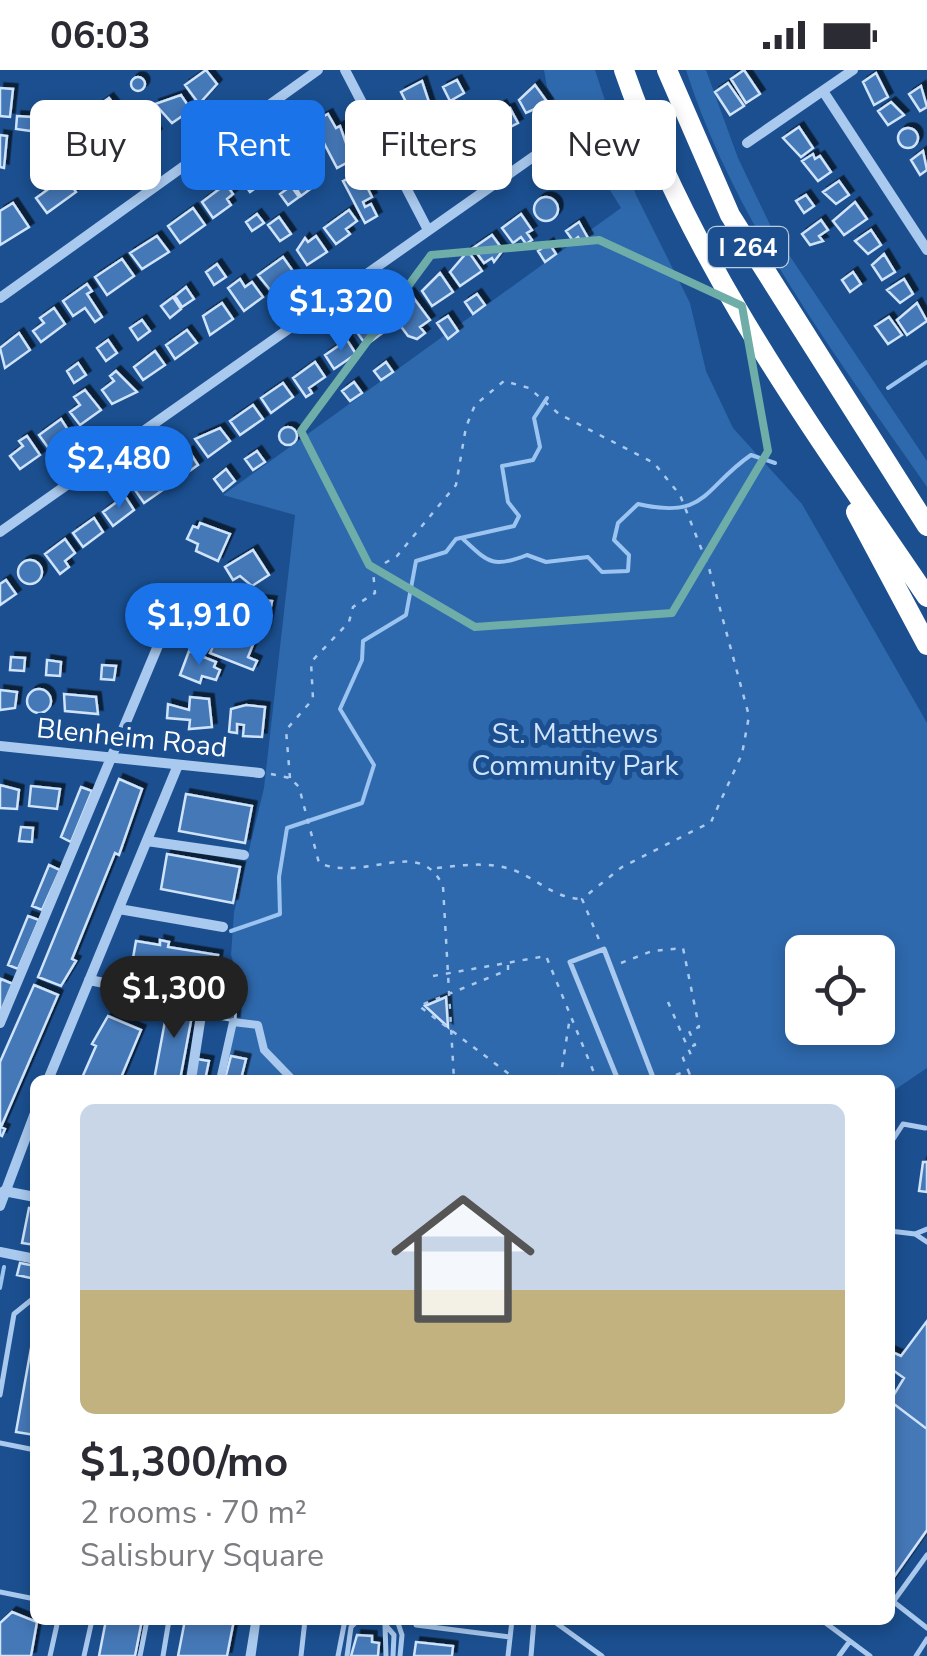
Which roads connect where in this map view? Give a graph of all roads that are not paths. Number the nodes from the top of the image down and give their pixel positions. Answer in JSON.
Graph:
{"nodes":[{"id":1,"x":318,"y":70,"type":"edge"},
{"id":2,"x":345,"y":70,"type":"edge"},
{"id":3,"x":624,"y":70,"type":"edge"},
{"id":4,"x":668,"y":70,"type":"edge"},
{"id":5,"x":853,"y":70,"type":"edge"},
{"id":6,"x":823,"y":91,"type":"junction"},
{"id":7,"x":747,"y":143,"type":"dead end"},
{"id":8,"x":532,"y":157,"type":"edge"},
{"id":9,"x":428,"y":230,"type":"junction"},
{"id":10,"x":927,"y":250,"type":"edge"},
{"id":11,"x":0,"y":298,"type":"edge"},
{"id":12,"x":854,"y":411,"type":"junction"},
{"id":13,"x":802,"y":413,"type":"junction"},
{"id":14,"x":927,"y":512,"type":"edge"},
{"id":15,"x":927,"y":526,"type":"edge"},
{"id":16,"x":0,"y":532,"type":"edge"},
{"id":17,"x":927,"y":597,"type":"edge"},
{"id":18,"x":177,"y":612,"type":"dead end"},
{"id":19,"x":927,"y":644,"type":"edge"},
{"id":20,"x":0,"y":746,"type":"edge"},
{"id":21,"x":111,"y":758,"type":"junction"},
{"id":22,"x":178,"y":765,"type":"junction"},
{"id":23,"x":261,"y":773,"type":"road end"},
{"id":24,"x":147,"y":841,"type":"junction"},
{"id":25,"x":244,"y":855,"type":"dead end"},
{"id":26,"x":119,"y":909,"type":"junction"},
{"id":27,"x":223,"y":927,"type":"dead end"},
{"id":28,"x":90,"y":980,"type":"junction"},
{"id":29,"x":0,"y":1023,"type":"edge"},
{"id":30,"x":50,"y":1075,"type":"edge"},
{"id":31,"x":191,"y":1075,"type":"edge"},
{"id":32,"x":221,"y":1075,"type":"edge"},
{"id":33,"x":289,"y":1075,"type":"edge"},
{"id":34,"x":616,"y":1075,"type":"edge"},
{"id":35,"x":652,"y":1075,"type":"edge"},
{"id":36,"x":30,"y":1126,"type":"edge"},
{"id":37,"x":925,"y":1128,"type":"edge"},
{"id":38,"x":895,"y":1136,"type":"edge"},
{"id":39,"x":4,"y":1191,"type":"junction"},
{"id":40,"x":30,"y":1196,"type":"edge"},
{"id":41,"x":0,"y":1206,"type":"edge"},
{"id":42,"x":927,"y":1230,"type":"edge"},
{"id":43,"x":895,"y":1232,"type":"edge"},
{"id":44,"x":915,"y":1234,"type":"junction"},
{"id":45,"x":927,"y":1242,"type":"edge"},
{"id":46,"x":0,"y":1252,"type":"edge"},
{"id":47,"x":30,"y":1257,"type":"edge"},
{"id":48,"x":30,"y":1300,"type":"edge"},
{"id":49,"x":0,"y":1395,"type":"edge"},
{"id":50,"x":0,"y":1443,"type":"edge"},
{"id":51,"x":30,"y":1449,"type":"edge"},
{"id":52,"x":927,"y":1556,"type":"edge"},
{"id":53,"x":0,"y":1592,"type":"edge"},
{"id":54,"x":895,"y":1596,"type":"edge"},
{"id":55,"x":30,"y":1597,"type":"edge"},
{"id":56,"x":895,"y":1602,"type":"edge"},
{"id":57,"x":57,"y":1625,"type":"edge"},
{"id":58,"x":91,"y":1625,"type":"edge"},
{"id":59,"x":146,"y":1625,"type":"edge"},
{"id":60,"x":168,"y":1625,"type":"edge"},
{"id":61,"x":255,"y":1625,"type":"edge"},
{"id":62,"x":305,"y":1625,"type":"edge"},
{"id":63,"x":344,"y":1625,"type":"edge"},
{"id":64,"x":353,"y":1625,"type":"edge"},
{"id":65,"x":385,"y":1625,"type":"edge"},
{"id":66,"x":398,"y":1625,"type":"edge"},
{"id":67,"x":416,"y":1625,"type":"dead end"},
{"id":68,"x":511,"y":1625,"type":"edge"},
{"id":69,"x":534,"y":1625,"type":"edge"},
{"id":70,"x":559,"y":1625,"type":"edge"},
{"id":71,"x":829,"y":1625,"type":"edge"},
{"id":72,"x":927,"y":1628,"type":"edge"},
{"id":73,"x":510,"y":1637,"type":"junction"},
{"id":74,"x":927,"y":1639,"type":"edge"},
{"id":75,"x":850,"y":1640,"type":"junction"},
{"id":76,"x":50,"y":1656,"type":"edge"},
{"id":77,"x":84,"y":1656,"type":"edge"},
{"id":78,"x":140,"y":1656,"type":"edge"},
{"id":79,"x":163,"y":1656,"type":"edge"},
{"id":80,"x":251,"y":1656,"type":"edge"},
{"id":81,"x":301,"y":1656,"type":"edge"},
{"id":82,"x":338,"y":1656,"type":"edge"},
{"id":83,"x":347,"y":1656,"type":"edge"},
{"id":84,"x":393,"y":1656,"type":"edge"},
{"id":85,"x":508,"y":1656,"type":"edge"},
{"id":86,"x":531,"y":1656,"type":"edge"},
{"id":87,"x":602,"y":1656,"type":"edge"},
{"id":88,"x":839,"y":1656,"type":"edge"},
{"id":89,"x":870,"y":1656,"type":"edge"},
{"id":90,"x":916,"y":1656,"type":"edge"}],
"edges":[{"from":1,"to":11,"type":"street"},
{"from":2,"to":9,"type":"street"},
{"from":3,"to":13,"type":"highway","number":"I 264"},
{"from":4,"to":12,"type":"highway","number":"I 264"},
{"from":5,"to":6,"type":"street"},
{"from":6,"to":7,"type":"street"},
{"from":6,"to":10,"type":"street"},
{"from":8,"to":9,"type":"street"},
{"from":9,"to":16,"type":"street"},
{"from":12,"to":14,"type":"highway"},
{"from":12,"to":15,"type":"highway","number":"I 264"},
{"from":13,"to":17,"type":"highway","number":"I 264"},
{"from":13,"to":19,"type":"highway"},
{"from":18,"to":21,"type":"street"},
{"from":20,"to":21,"type":"street","name":"Blenheim Road"},
{"from":21,"to":22,"type":"street","name":"Blenheim Road"},
{"from":21,"to":29,"type":"street"},
{"from":22,"to":23,"type":"street","name":"Blenheim Road"},
{"from":22,"to":24,"type":"street"},
{"from":24,"to":25,"type":"street"},
{"from":24,"to":26,"type":"street"},
{"from":26,"to":27,"type":"street"},
{"from":26,"to":28,"type":"street"},
{"from":28,"to":30,"type":"street"},
{"from":28,"to":31,"type":"street"},
{"from":32,"to":33,"type":"street"},
{"from":34,"to":35,"type":"lane"},
{"from":36,"to":39,"type":"street"},
{"from":37,"to":38,"type":"lane"},
{"from":39,"to":40,"type":"street"},
{"from":39,"to":41,"type":"street"},
{"from":42,"to":44,"type":"lane"},
{"from":43,"to":44,"type":"lane"},
{"from":44,"to":45,"type":"lane"},
{"from":46,"to":47,"type":"street"},
{"from":48,"to":49,"type":"lane"},
{"from":50,"to":51,"type":"lane"},
{"from":52,"to":54,"type":"lane"},
{"from":53,"to":55,"type":"lane"},
{"from":56,"to":72,"type":"lane"},
{"from":57,"to":76,"type":"lane"},
{"from":58,"to":77,"type":"lane"},
{"from":59,"to":78,"type":"lane"},
{"from":60,"to":79,"type":"lane"},
{"from":61,"to":80,"type":"lane"},
{"from":62,"to":81,"type":"lane"},
{"from":63,"to":82,"type":"lane"},
{"from":64,"to":83,"type":"lane"},
{"from":65,"to":84,"type":"lane"},
{"from":66,"to":84,"type":"lane"},
{"from":67,"to":73,"type":"lane"},
{"from":68,"to":73,"type":"lane"},
{"from":69,"to":86,"type":"lane"},
{"from":70,"to":87,"type":"lane"},
{"from":71,"to":75,"type":"lane"},
{"from":73,"to":85,"type":"lane"},
{"from":74,"to":90,"type":"lane"},
{"from":75,"to":88,"type":"lane"},
{"from":75,"to":89,"type":"lane"}]}
